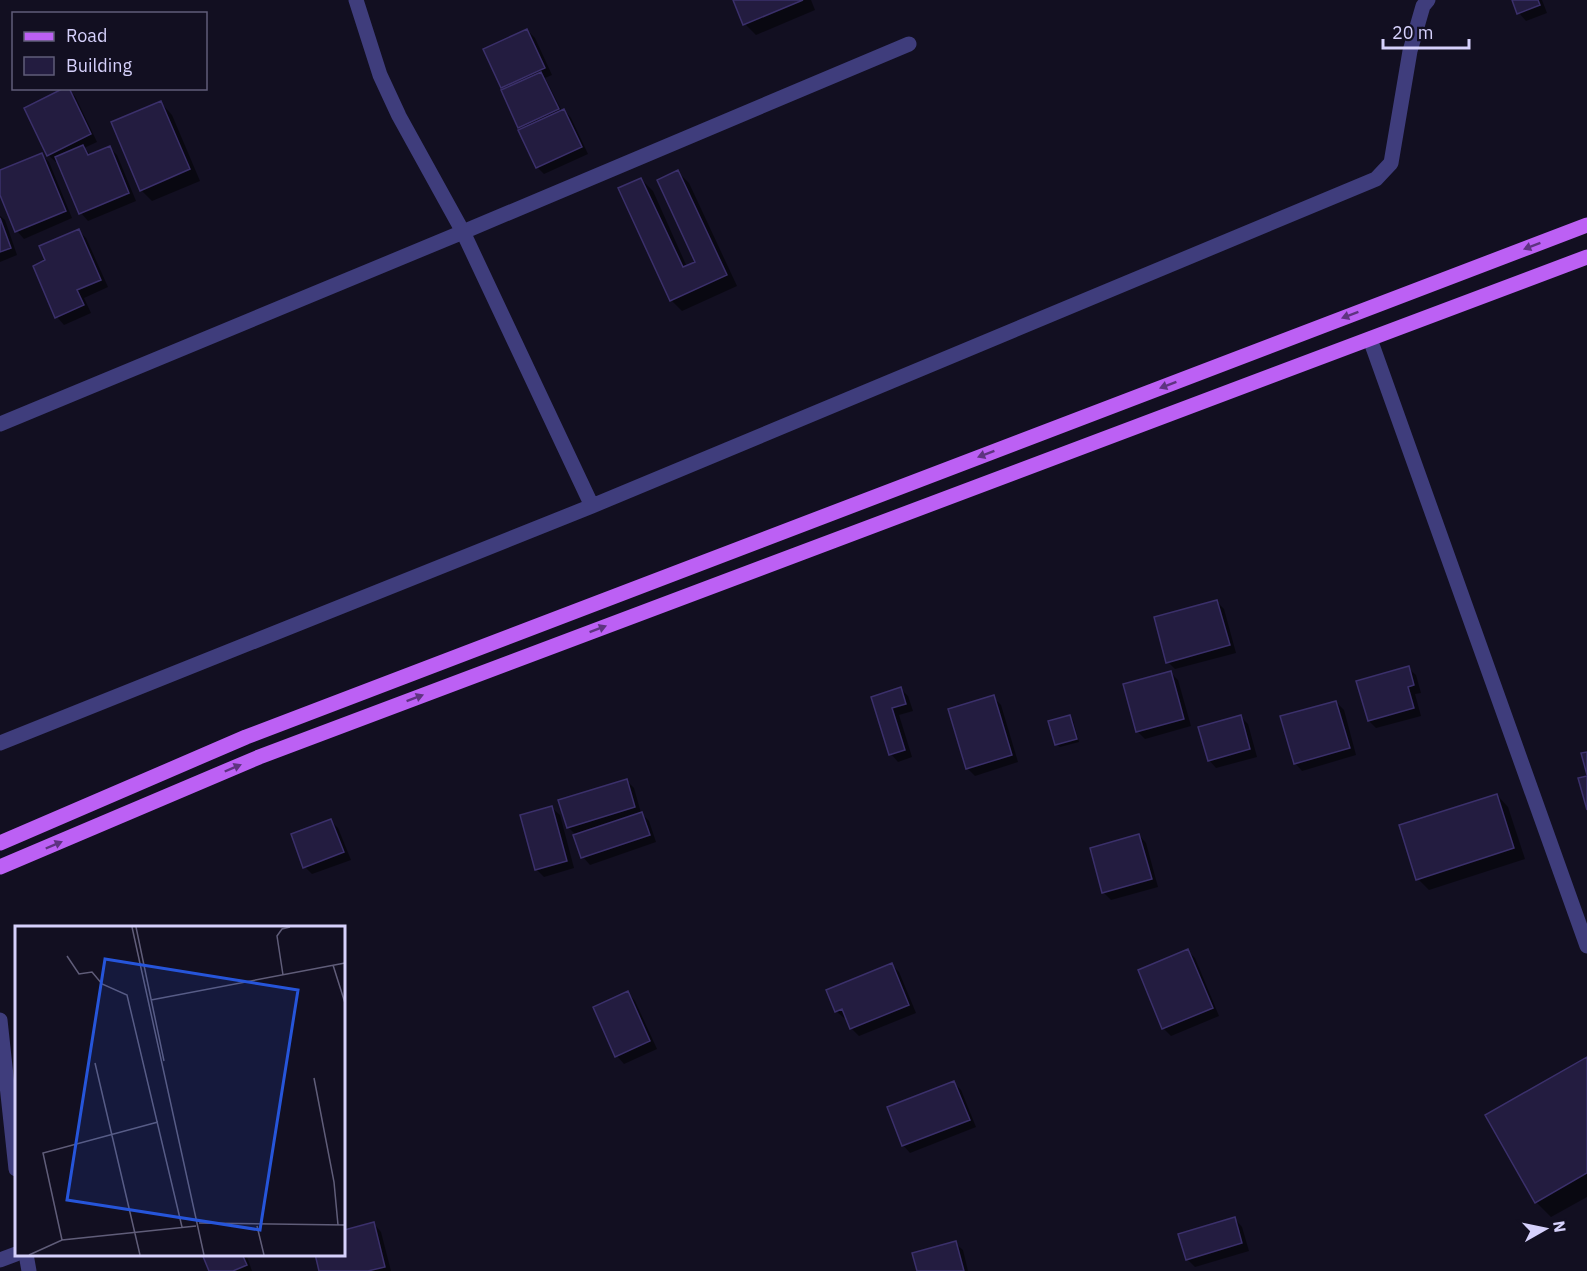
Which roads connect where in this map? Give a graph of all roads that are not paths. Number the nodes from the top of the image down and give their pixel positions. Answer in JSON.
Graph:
{"nodes":[{"id":1,"x":356,"y":0,"type":"edge"},
{"id":2,"x":1428,"y":0,"type":"edge"},
{"id":3,"x":909,"y":44,"type":"dead end"},
{"id":4,"x":1587,"y":225,"type":"edge"},
{"id":5,"x":463,"y":232,"type":"junction"},
{"id":6,"x":1587,"y":257,"type":"edge"},
{"id":7,"x":1370,"y":339,"type":"junction"},
{"id":8,"x":0,"y":424,"type":"edge"},
{"id":9,"x":592,"y":506,"type":"junction"},
{"id":10,"x":0,"y":743,"type":"edge"},
{"id":11,"x":0,"y":843,"type":"edge"},
{"id":12,"x":0,"y":867,"type":"edge"},
{"id":13,"x":1587,"y":946,"type":"edge"},
{"id":14,"x":0,"y":1020,"type":"edge"},
{"id":15,"x":15,"y":1160,"type":"edge"},
{"id":16,"x":15,"y":1254,"type":"edge"},
{"id":17,"x":26,"y":1256,"type":"edge"},
{"id":18,"x":0,"y":1260,"type":"edge"},
{"id":19,"x":29,"y":1271,"type":"edge"}],
"edges":[{"from":1,"to":5,"type":"street"},
{"from":2,"to":9,"type":"street"},
{"from":3,"to":5,"type":"street"},
{"from":4,"to":11,"type":"main road","one_way":true},
{"from":5,"to":8,"type":"street"},
{"from":5,"to":9,"type":"street"},
{"from":6,"to":7,"type":"main road"},
{"from":12,"to":7,"type":"main road","one_way":true},
{"from":7,"to":13,"type":"street"},
{"from":9,"to":10,"type":"street"},
{"from":14,"to":15,"type":"street"},
{"from":16,"to":18,"type":"street"},
{"from":17,"to":19,"type":"street"}]}
